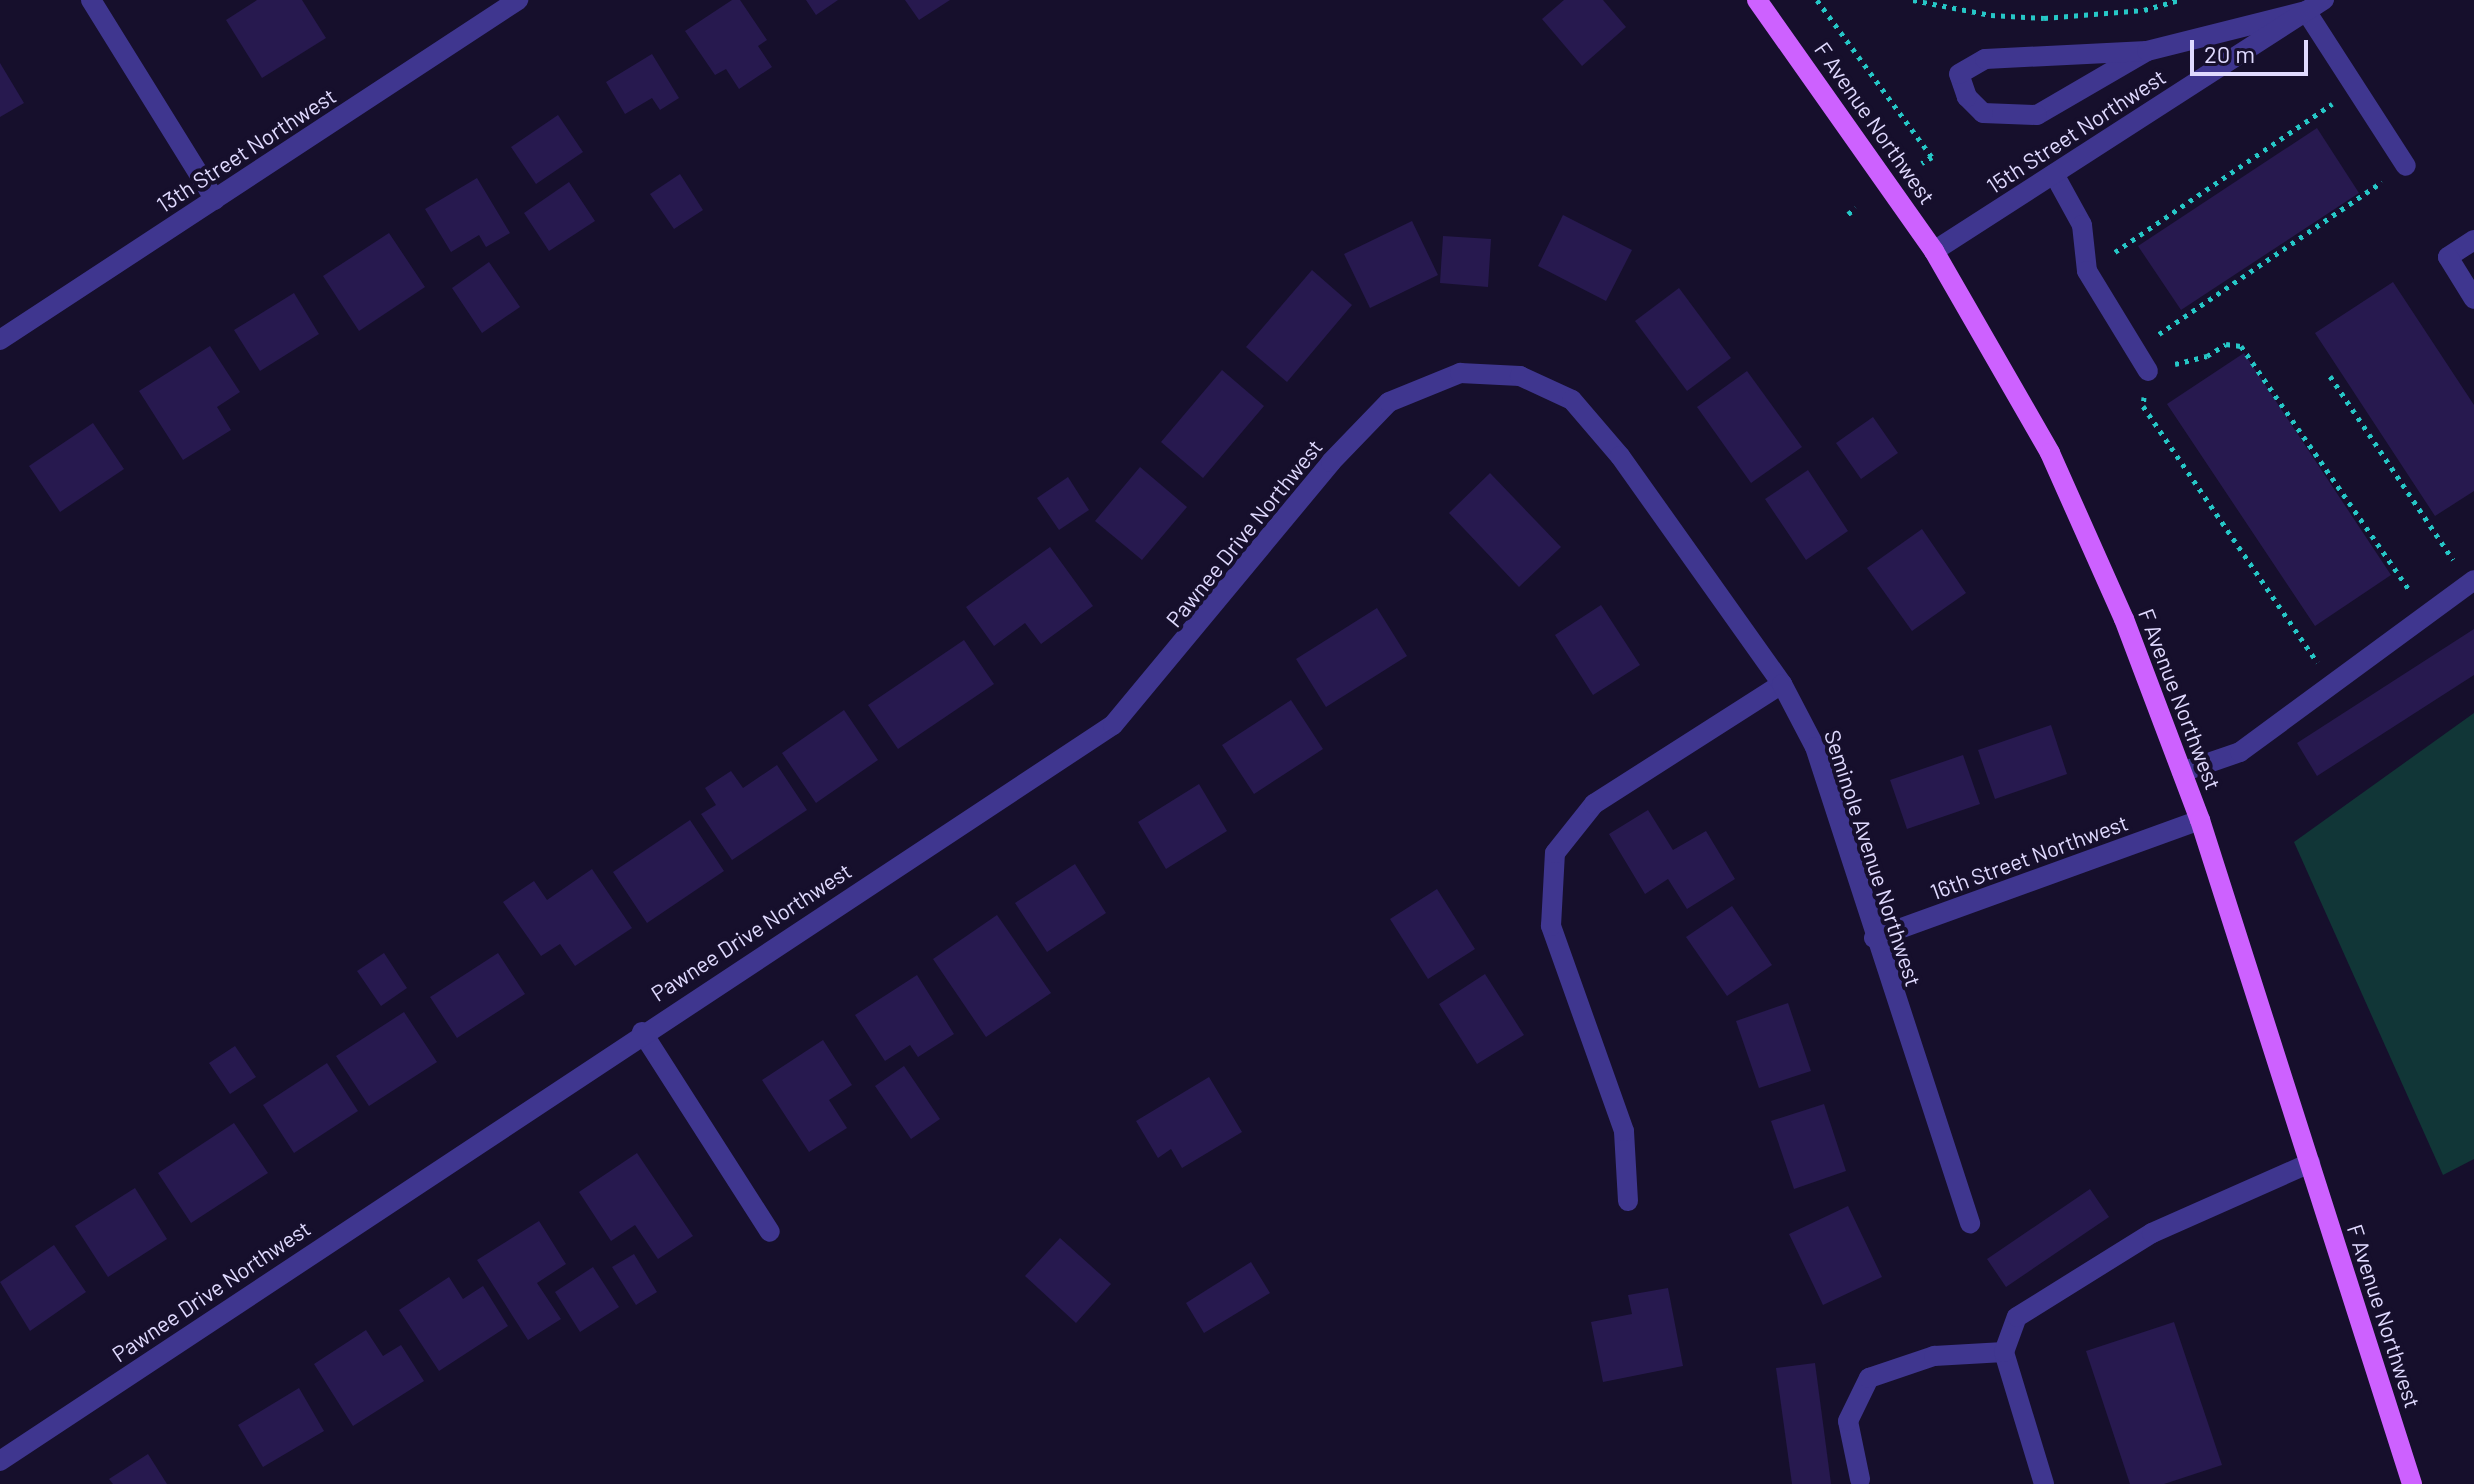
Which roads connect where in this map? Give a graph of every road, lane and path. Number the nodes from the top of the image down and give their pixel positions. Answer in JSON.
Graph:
{"nodes":[{"id":1,"x":91,"y":0,"type":"edge"},
{"id":2,"x":518,"y":0,"type":"edge"},
{"id":3,"x":1757,"y":0,"type":"edge"},
{"id":4,"x":1817,"y":0,"type":"edge"},
{"id":5,"x":1913,"y":0,"type":"edge"},
{"id":6,"x":2180,"y":0,"type":"edge"},
{"id":7,"x":2315,"y":6,"type":"edge"},
{"id":8,"x":490,"y":8,"type":"edge"},
{"id":9,"x":2147,"y":51,"type":"junction"},
{"id":10,"x":2356,"y":88,"type":"junction"},
{"id":11,"x":1922,"y":163,"type":"dead end"},
{"id":12,"x":2406,"y":166,"type":"joint"},
{"id":13,"x":2054,"y":174,"type":"junction"},
{"id":14,"x":215,"y":200,"type":"junction"},
{"id":15,"x":1856,"y":208,"type":"dead end"},
{"id":16,"x":1848,"y":214,"type":"dead end"},
{"id":17,"x":2474,"y":240,"type":"edge"},
{"id":18,"x":1934,"y":251,"type":"junction"},
{"id":19,"x":2087,"y":271,"type":"junction"},
{"id":20,"x":2474,"y":299,"type":"edge"},
{"id":21,"x":0,"y":340,"type":"edge"},
{"id":22,"x":2136,"y":350,"type":"junction"},
{"id":23,"x":2148,"y":371,"type":"junction"},
{"id":24,"x":1460,"y":373,"type":"joint"},
{"id":25,"x":2330,"y":376,"type":"dead end"},
{"id":26,"x":2472,"y":582,"type":"edge"},
{"id":27,"x":2427,"y":616,"type":"junction"},
{"id":28,"x":1782,"y":684,"type":"junction"},
{"id":29,"x":2333,"y":686,"type":"junction"},
{"id":30,"x":2182,"y":772,"type":"junction"},
{"id":31,"x":2200,"y":820,"type":"junction"},
{"id":32,"x":1874,"y":938,"type":"junction"},
{"id":33,"x":642,"y":1032,"type":"junction"},
{"id":34,"x":2310,"y":1163,"type":"junction"},
{"id":35,"x":1628,"y":1201,"type":"dead end"},
{"id":36,"x":1970,"y":1223,"type":"dead end"},
{"id":37,"x":770,"y":1232,"type":"dead end"},
{"id":38,"x":2004,"y":1352,"type":"junction"},
{"id":39,"x":0,"y":1461,"type":"edge"},
{"id":40,"x":1860,"y":1479,"type":"dead end"},
{"id":41,"x":2044,"y":1484,"type":"edge"},
{"id":42,"x":2412,"y":1484,"type":"edge"}],
"edges":[{"from":1,"to":14,"type":"street"},
{"from":2,"to":8,"type":"street","name":"13th Street Northwest"},
{"from":3,"to":18,"type":"main road","name":"F Avenue Northwest"},
{"from":4,"to":11,"type":"path"},
{"from":5,"to":6,"type":"path"},
{"from":7,"to":9,"type":"street"},
{"from":7,"to":10,"type":"street"},
{"from":7,"to":13,"type":"street","name":"15th Street Northwest"},
{"from":8,"to":14,"type":"street","name":"13th Street Northwest"},
{"from":9,"to":9,"type":"street"},
{"from":10,"to":12,"type":"street"},
{"from":10,"to":19,"type":"path"},
{"from":12,"to":22,"type":"path"},
{"from":13,"to":18,"type":"street","name":"15th Street Northwest"},
{"from":13,"to":19,"type":"street"},
{"from":14,"to":21,"type":"street","name":"13th Street Northwest"},
{"from":15,"to":16,"type":"path"},
{"from":17,"to":20,"type":"street"},
{"from":18,"to":30,"type":"main road","name":"F Avenue Northwest"},
{"from":19,"to":22,"type":"street"},
{"from":22,"to":23,"type":"street"},
{"from":23,"to":27,"type":"path"},
{"from":23,"to":29,"type":"path"},
{"from":24,"to":28,"type":"street","name":"Seminole Avenue Northwest"},
{"from":24,"to":33,"type":"street","name":"Pawnee Drive Northwest"},
{"from":25,"to":26,"type":"path"},
{"from":26,"to":27,"type":"street"},
{"from":27,"to":29,"type":"street"},
{"from":28,"to":32,"type":"street","name":"Seminole Avenue Northwest"},
{"from":28,"to":35,"type":"street"},
{"from":29,"to":30,"type":"street"},
{"from":30,"to":31,"type":"main road","name":"F Avenue Northwest"},
{"from":31,"to":32,"type":"street","name":"16th Street Northwest"},
{"from":31,"to":34,"type":"main road","name":"F Avenue Northwest"},
{"from":32,"to":36,"type":"street","name":"Seminole Avenue Northwest"},
{"from":33,"to":37,"type":"street"},
{"from":33,"to":39,"type":"street","name":"Pawnee Drive Northwest"},
{"from":34,"to":38,"type":"street"},
{"from":34,"to":42,"type":"main road","name":"F Avenue Northwest"},
{"from":38,"to":40,"type":"street"},
{"from":38,"to":41,"type":"street"}]}
